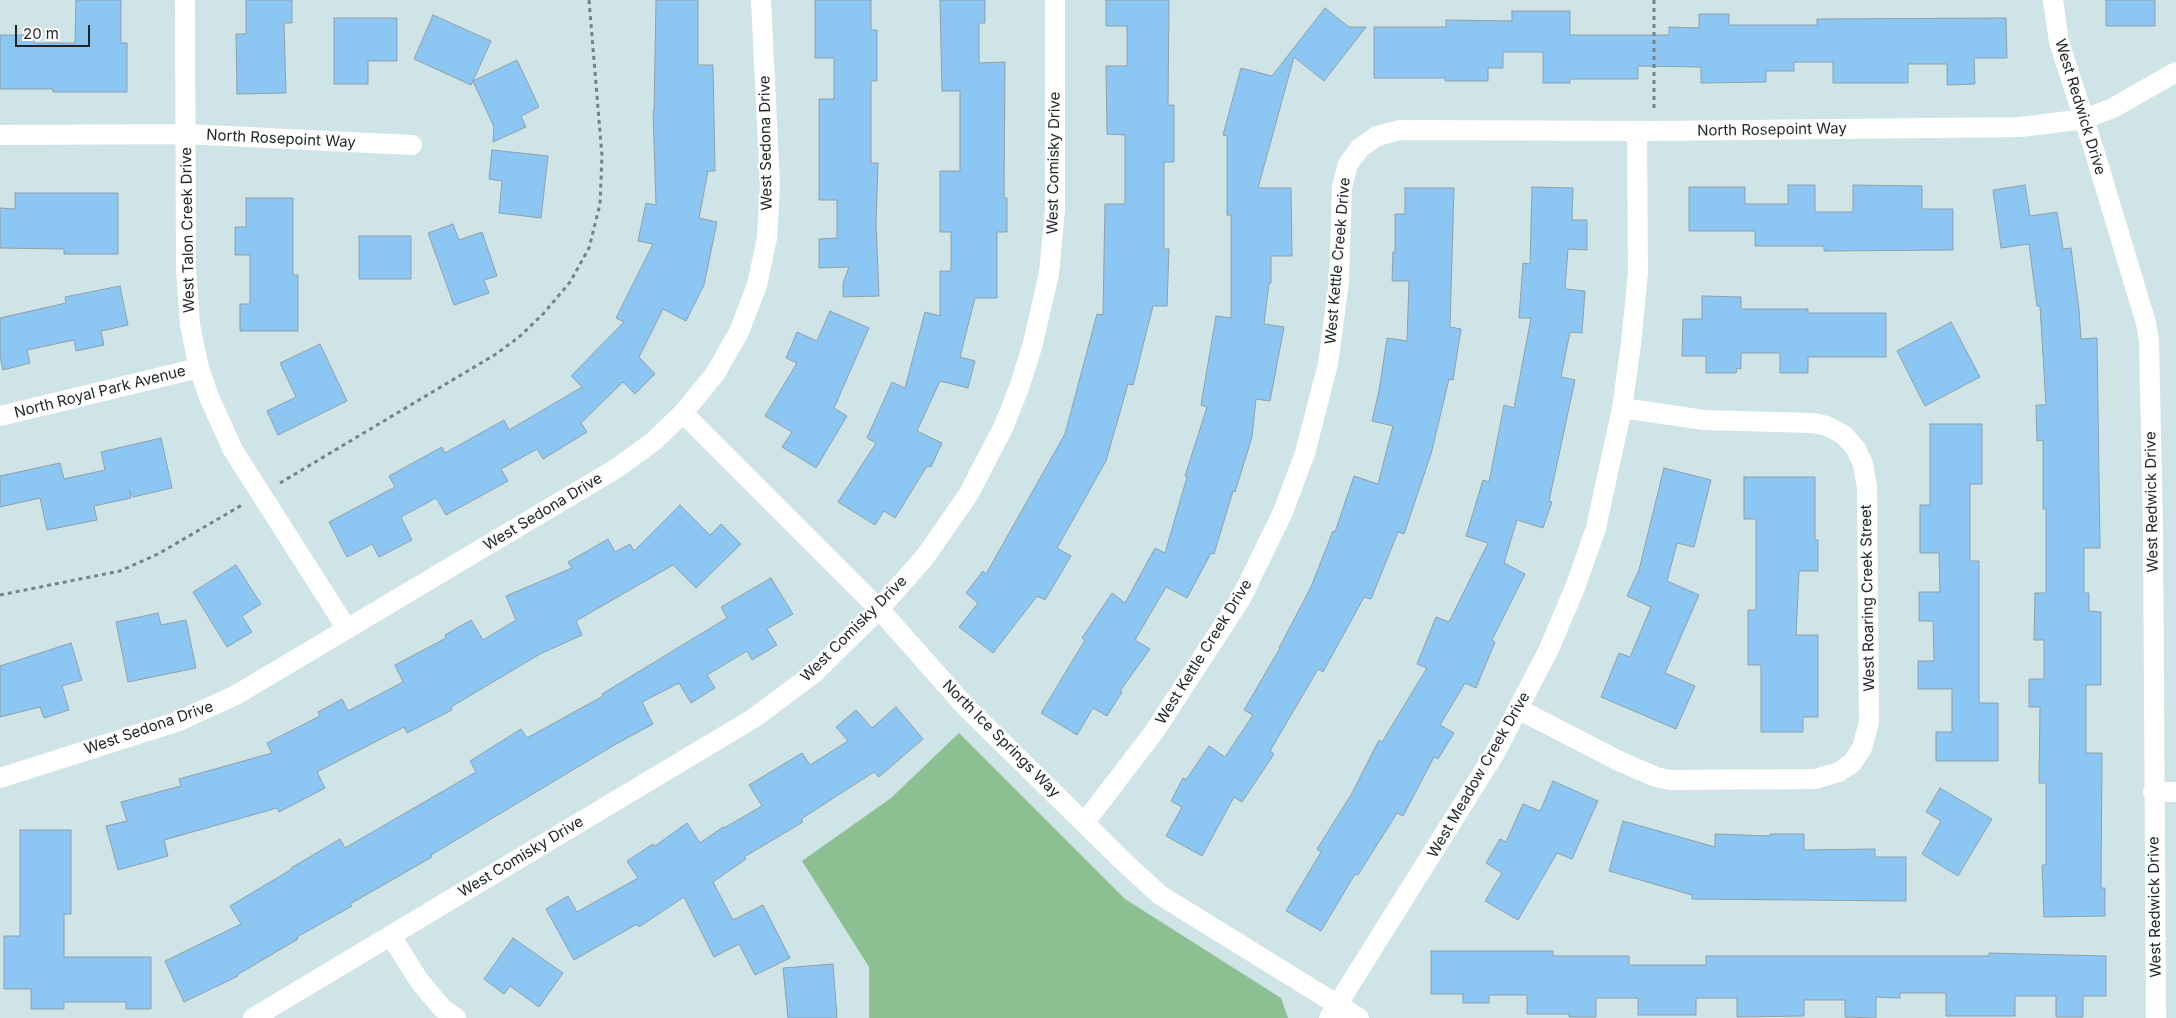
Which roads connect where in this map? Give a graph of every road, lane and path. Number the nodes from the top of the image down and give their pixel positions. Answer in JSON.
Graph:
{"nodes":[{"id":1,"x":185,"y":0,"type":"edge"},
{"id":2,"x":589,"y":0,"type":"edge"},
{"id":3,"x":761,"y":0,"type":"edge"},
{"id":4,"x":1055,"y":0,"type":"edge"},
{"id":5,"x":1654,"y":0,"type":"edge"},
{"id":6,"x":2053,"y":0,"type":"edge"},
{"id":7,"x":2176,"y":72,"type":"edge"},
{"id":8,"x":2084,"y":119,"type":"junction"},
{"id":9,"x":1646,"y":131,"type":"junction"},
{"id":10,"x":186,"y":134,"type":"junction"},
{"id":11,"x":0,"y":135,"type":"edge"},
{"id":12,"x":412,"y":145,"type":"dead end"},
{"id":13,"x":1360,"y":148,"type":"joint"},
{"id":14,"x":199,"y":368,"type":"junction"},
{"id":15,"x":1622,"y":408,"type":"junction"},
{"id":16,"x":683,"y":413,"type":"junction"},
{"id":17,"x":0,"y":416,"type":"edge"},
{"id":18,"x":273,"y":486,"type":"dead end"},
{"id":19,"x":240,"y":506,"type":"dead end"},
{"id":20,"x":0,"y":595,"type":"edge"},
{"id":21,"x":878,"y":609,"type":"junction"},
{"id":22,"x":347,"y":629,"type":"junction"},
{"id":23,"x":1520,"y":710,"type":"junction"},
{"id":24,"x":0,"y":778,"type":"edge"},
{"id":25,"x":2154,"y":792,"type":"junction"},
{"id":26,"x":2176,"y":792,"type":"edge"},
{"id":27,"x":1085,"y":822,"type":"junction"},
{"id":28,"x":391,"y":936,"type":"junction"},
{"id":29,"x":1334,"y":1011,"type":"edge"},
{"id":30,"x":253,"y":1018,"type":"edge"},
{"id":31,"x":456,"y":1018,"type":"edge"},
{"id":32,"x":1358,"y":1018,"type":"edge"},
{"id":33,"x":2156,"y":1018,"type":"edge"}],
"edges":[{"from":1,"to":10,"type":"street","name":"West Talon Creek Drive"},
{"from":2,"to":18,"type":"path"},
{"from":3,"to":16,"type":"street","name":"West Sedona Drive"},
{"from":4,"to":21,"type":"street","name":"West Comisky Drive"},
{"from":5,"to":9,"type":"path"},
{"from":6,"to":8,"type":"street","name":"West Redwick Drive"},
{"from":7,"to":8,"type":"street","name":"North Rosepoint Way"},
{"from":8,"to":9,"type":"street","name":"North Rosepoint Way"},
{"from":8,"to":25,"type":"street","name":"West Redwick Drive"},
{"from":9,"to":13,"type":"street","name":"North Rosepoint Way"},
{"from":9,"to":15,"type":"street","name":"West Meadow Creek Drive"},
{"from":10,"to":11,"type":"street","name":"North Rosepoint Way"},
{"from":10,"to":12,"type":"street","name":"North Rosepoint Way"},
{"from":10,"to":14,"type":"street","name":"West Talon Creek Drive"},
{"from":13,"to":27,"type":"street","name":"West Kettle Creek Drive"},
{"from":14,"to":17,"type":"street","name":"North Royal Park Avenue"},
{"from":14,"to":22,"type":"street","name":"West Talon Creek Drive"},
{"from":15,"to":23,"type":"street","name":"West Meadow Creek Drive"},
{"from":15,"to":23,"type":"street","name":"West Roaring Creek Street"},
{"from":16,"to":21,"type":"street","name":"North Ice Springs Way"},
{"from":16,"to":22,"type":"street","name":"West Sedona Drive"},
{"from":19,"to":20,"type":"path"},
{"from":21,"to":27,"type":"street","name":"North Ice Springs Way"},
{"from":21,"to":28,"type":"street","name":"West Comisky Drive"},
{"from":22,"to":24,"type":"street","name":"West Sedona Drive"},
{"from":23,"to":29,"type":"street","name":"West Meadow Creek Drive"},
{"from":25,"to":26,"type":"street"},
{"from":25,"to":33,"type":"street","name":"West Redwick Drive"},
{"from":27,"to":29,"type":"street","name":"North Ice Springs Way"},
{"from":28,"to":30,"type":"street","name":"West Comisky Drive"},
{"from":28,"to":31,"type":"street"},
{"from":29,"to":32,"type":"street","name":"North Ice Springs Way"}]}
